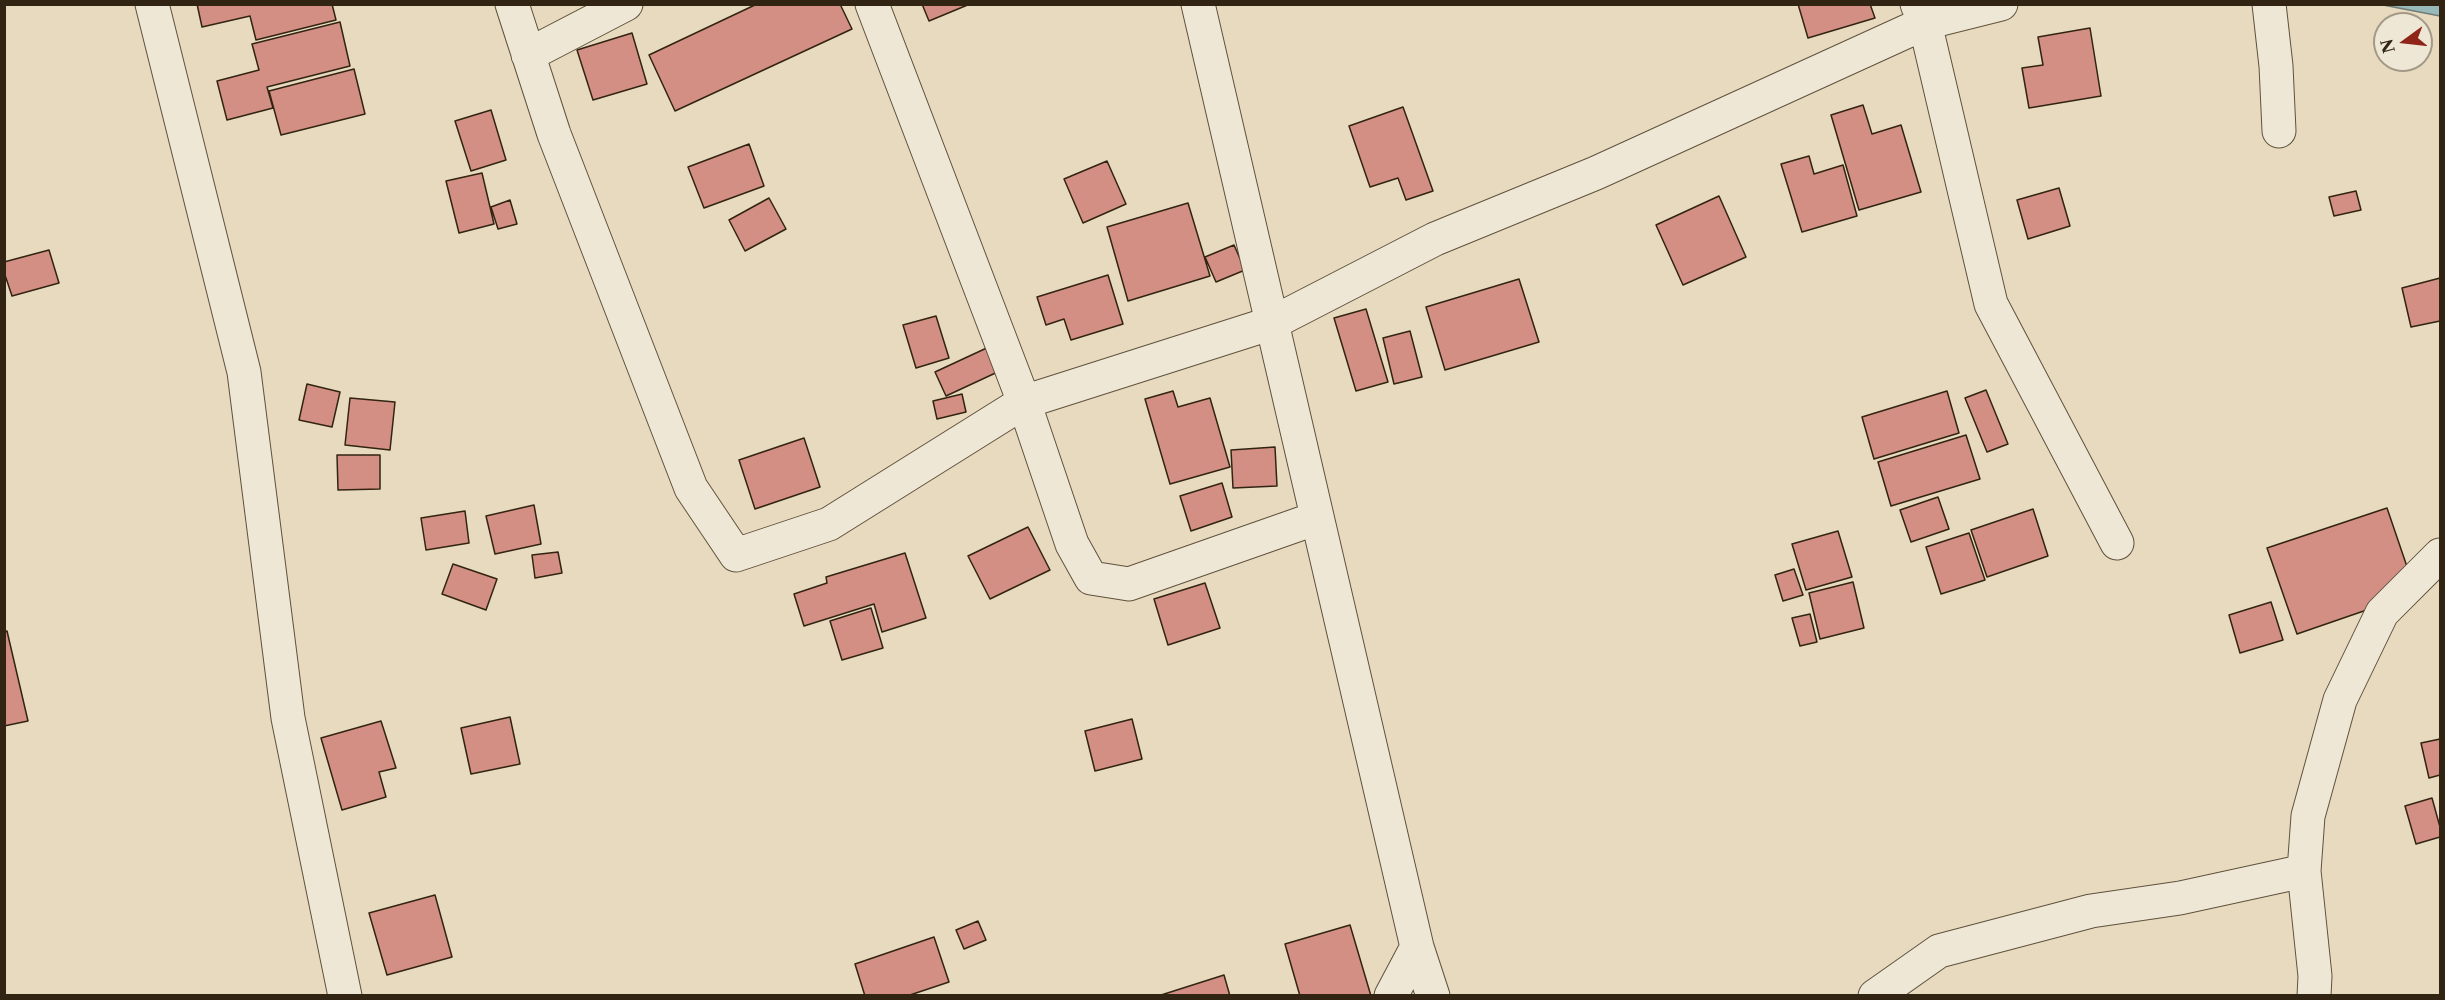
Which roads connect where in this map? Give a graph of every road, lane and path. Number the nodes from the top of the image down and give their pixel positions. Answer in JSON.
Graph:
{"nodes":[{"id":1,"x":152,"y":4,"type":"edge"},
{"id":2,"x":512,"y":4,"type":"edge"},
{"id":3,"x":626,"y":4,"type":"edge"},
{"id":4,"x":872,"y":4,"type":"edge"},
{"id":5,"x":1198,"y":4,"type":"edge"},
{"id":6,"x":2001,"y":4,"type":"edge"},
{"id":7,"x":2269,"y":4,"type":"edge"},
{"id":8,"x":1921,"y":14,"type":"edge"},
{"id":9,"x":528,"y":55,"type":"junction"},
{"id":10,"x":2279,"y":131,"type":"dead end"},
{"id":11,"x":1272,"y":323,"type":"junction"},
{"id":12,"x":1024,"y":402,"type":"junction"},
{"id":13,"x":1317,"y":518,"type":"junction"},
{"id":14,"x":2116,"y":543,"type":"dead end"},
{"id":15,"x":2440,"y":555,"type":"edge"},
{"id":16,"x":2304,"y":871,"type":"junction"},
{"id":17,"x":1417,"y":947,"type":"junction"},
{"id":18,"x":345,"y":996,"type":"edge"},
{"id":19,"x":1391,"y":996,"type":"edge"},
{"id":20,"x":1432,"y":996,"type":"edge"},
{"id":21,"x":1875,"y":996,"type":"edge"},
{"id":22,"x":2314,"y":996,"type":"edge"}],
"edges":[{"from":1,"to":18,"type":"street"},
{"from":2,"to":9,"type":"street"},
{"from":3,"to":9,"type":"street"},
{"from":4,"to":12,"type":"street"},
{"from":5,"to":11,"type":"street"},
{"from":6,"to":8,"type":"street"},
{"from":7,"to":10,"type":"street"},
{"from":8,"to":11,"type":"street"},
{"from":8,"to":14,"type":"street"},
{"from":9,"to":12,"type":"street"},
{"from":11,"to":12,"type":"street"},
{"from":11,"to":13,"type":"street"},
{"from":12,"to":13,"type":"street"},
{"from":13,"to":17,"type":"street"},
{"from":15,"to":16,"type":"street"},
{"from":16,"to":21,"type":"street"},
{"from":16,"to":22,"type":"street"},
{"from":17,"to":19,"type":"street"},
{"from":17,"to":20,"type":"street"}]}
